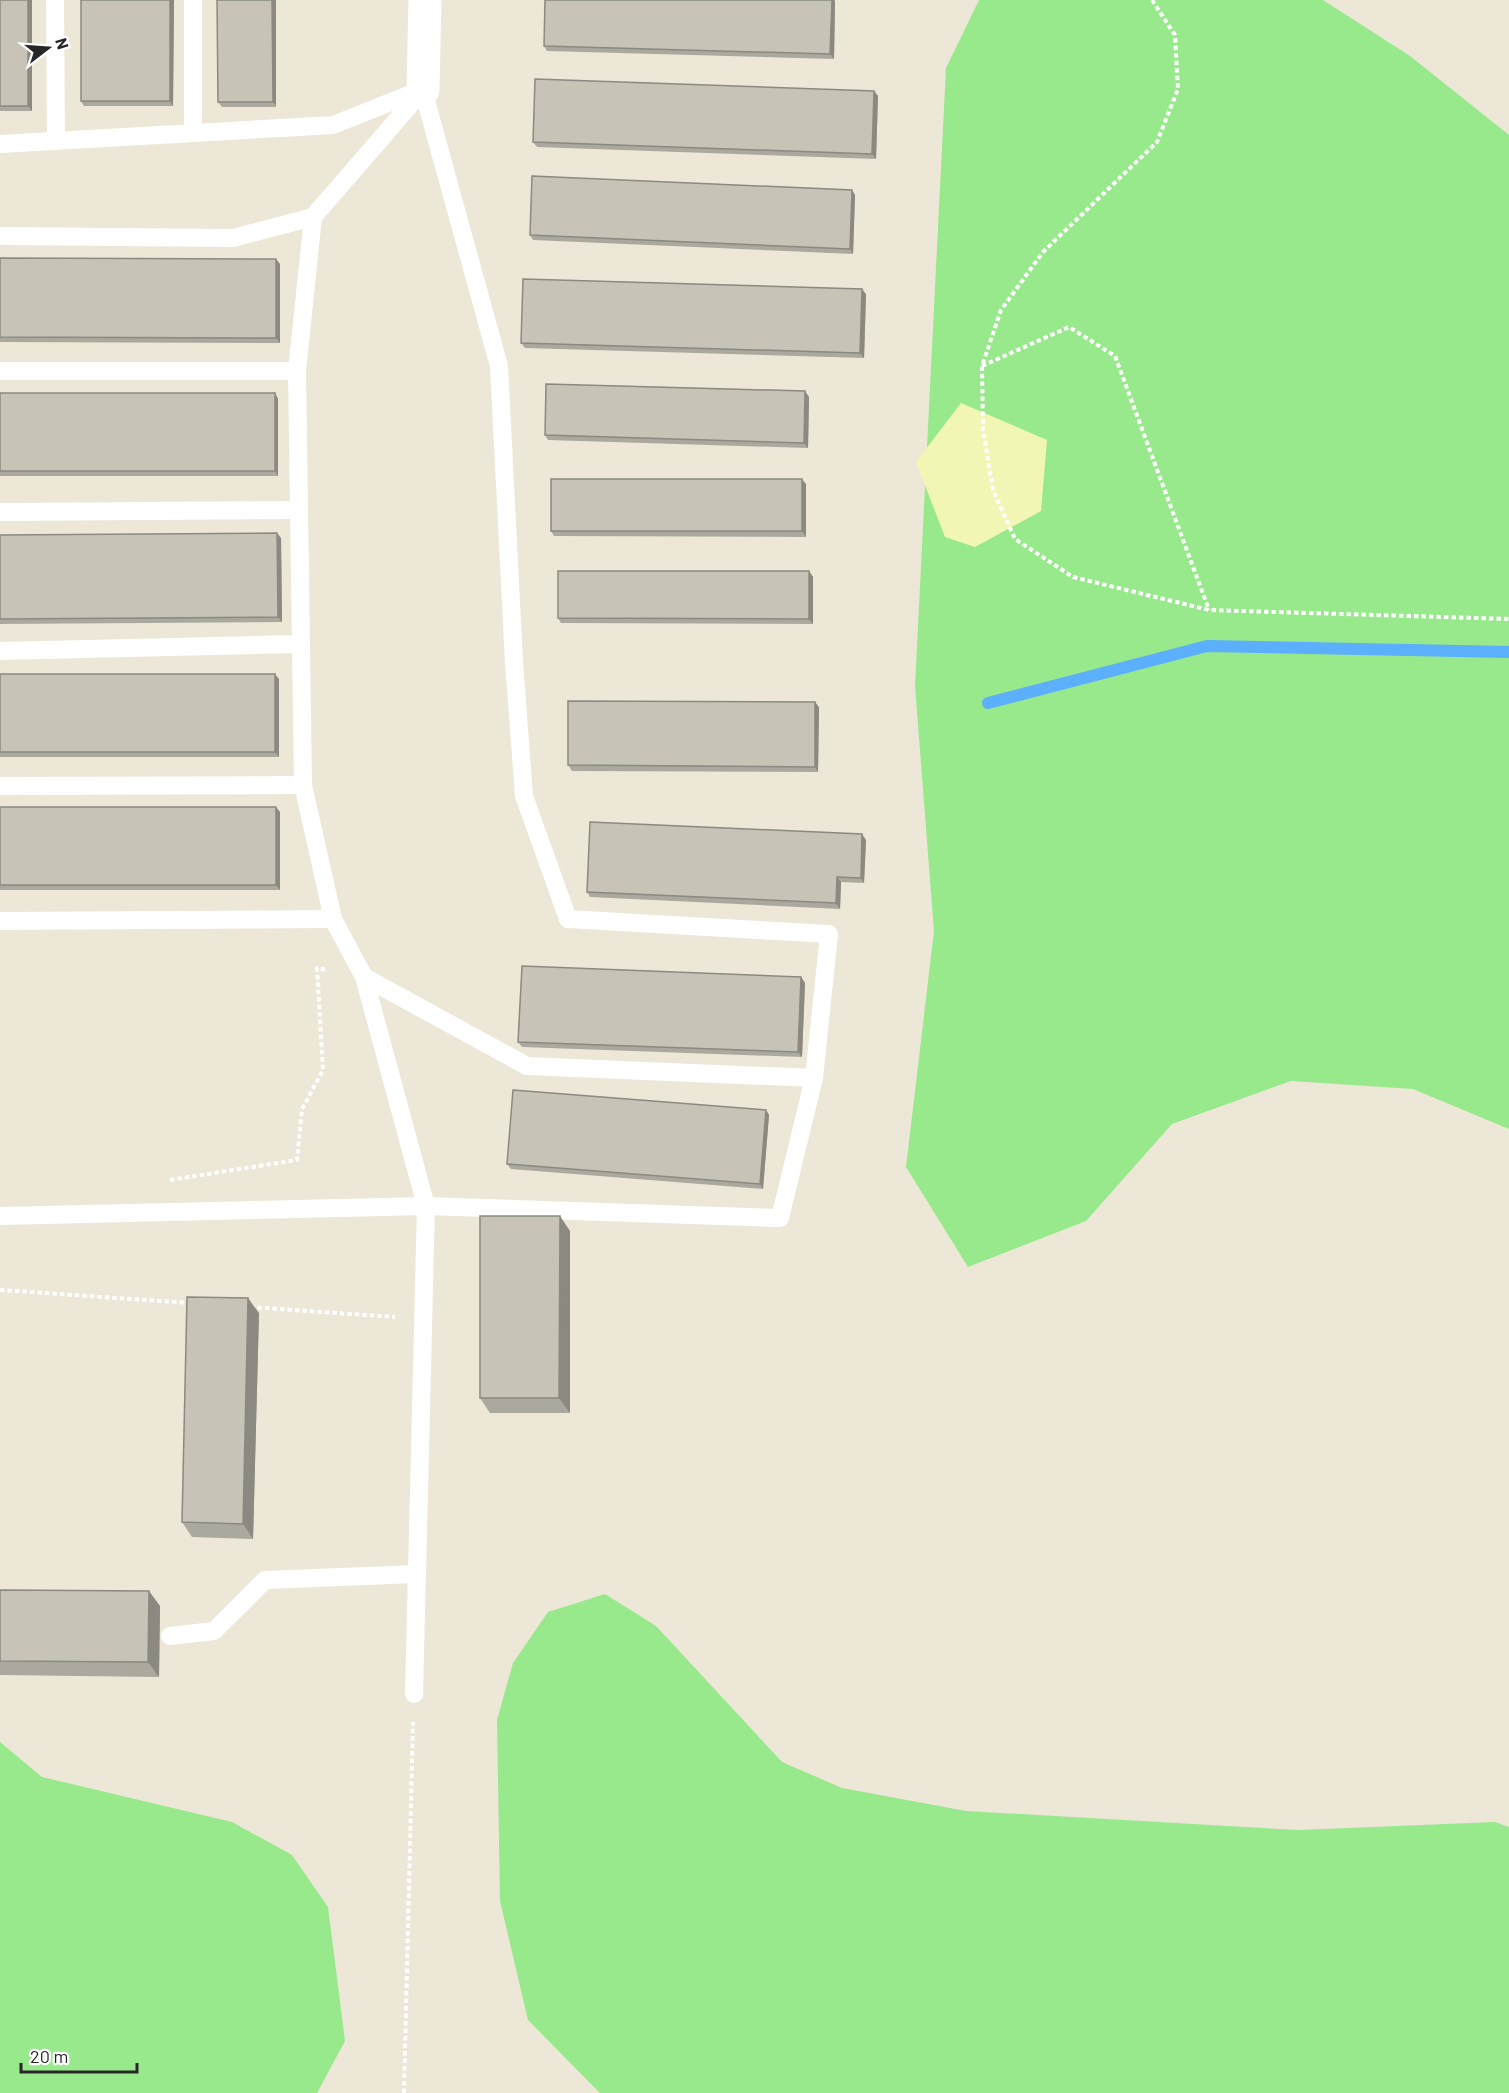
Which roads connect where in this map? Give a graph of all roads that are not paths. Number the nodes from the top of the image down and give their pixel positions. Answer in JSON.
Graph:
{"nodes":[{"id":1,"x":55,"y":0,"type":"edge"},
{"id":2,"x":193,"y":0,"type":"edge"},
{"id":3,"x":425,"y":0,"type":"edge"},
{"id":4,"x":423,"y":90,"type":"junction"},
{"id":5,"x":193,"y":133,"type":"junction"},
{"id":6,"x":56,"y":141,"type":"junction"},
{"id":7,"x":0,"y":144,"type":"edge"},
{"id":8,"x":313,"y":217,"type":"junction"},
{"id":9,"x":0,"y":236,"type":"edge"},
{"id":10,"x":297,"y":370,"type":"junction"},
{"id":11,"x":0,"y":371,"type":"edge"},
{"id":12,"x":298,"y":510,"type":"junction"},
{"id":13,"x":0,"y":512,"type":"edge"},
{"id":14,"x":301,"y":644,"type":"junction"},
{"id":15,"x":0,"y":651,"type":"edge"},
{"id":16,"x":303,"y":785,"type":"junction"},
{"id":17,"x":0,"y":786,"type":"edge"},
{"id":18,"x":333,"y":919,"type":"junction"},
{"id":19,"x":0,"y":921,"type":"edge"},
{"id":20,"x":364,"y":976,"type":"junction"},
{"id":21,"x":814,"y":1077,"type":"junction"},
{"id":22,"x":426,"y":1206,"type":"junction"},
{"id":23,"x":0,"y":1216,"type":"edge"},
{"id":24,"x":416,"y":1574,"type":"junction"},
{"id":25,"x":170,"y":1636,"type":"dead end"},
{"id":26,"x":414,"y":1694,"type":"road end"}],
"edges":[{"from":1,"to":6,"type":"lane"},
{"from":2,"to":5,"type":"lane"},
{"from":3,"to":4,"type":"street"},
{"from":4,"to":5,"type":"lane"},
{"from":4,"to":8,"type":"lane"},
{"from":4,"to":21,"type":"lane"},
{"from":5,"to":6,"type":"lane"},
{"from":6,"to":7,"type":"lane"},
{"from":8,"to":9,"type":"lane"},
{"from":8,"to":10,"type":"lane"},
{"from":10,"to":11,"type":"lane"},
{"from":10,"to":12,"type":"lane"},
{"from":12,"to":13,"type":"lane"},
{"from":12,"to":14,"type":"lane"},
{"from":14,"to":15,"type":"lane"},
{"from":14,"to":16,"type":"lane"},
{"from":16,"to":17,"type":"lane"},
{"from":16,"to":18,"type":"lane"},
{"from":18,"to":19,"type":"lane"},
{"from":18,"to":20,"type":"lane"},
{"from":20,"to":21,"type":"lane"},
{"from":20,"to":22,"type":"lane"},
{"from":21,"to":22,"type":"lane"},
{"from":22,"to":23,"type":"lane"},
{"from":22,"to":24,"type":"lane"},
{"from":24,"to":25,"type":"lane"},
{"from":24,"to":26,"type":"lane"}]}
